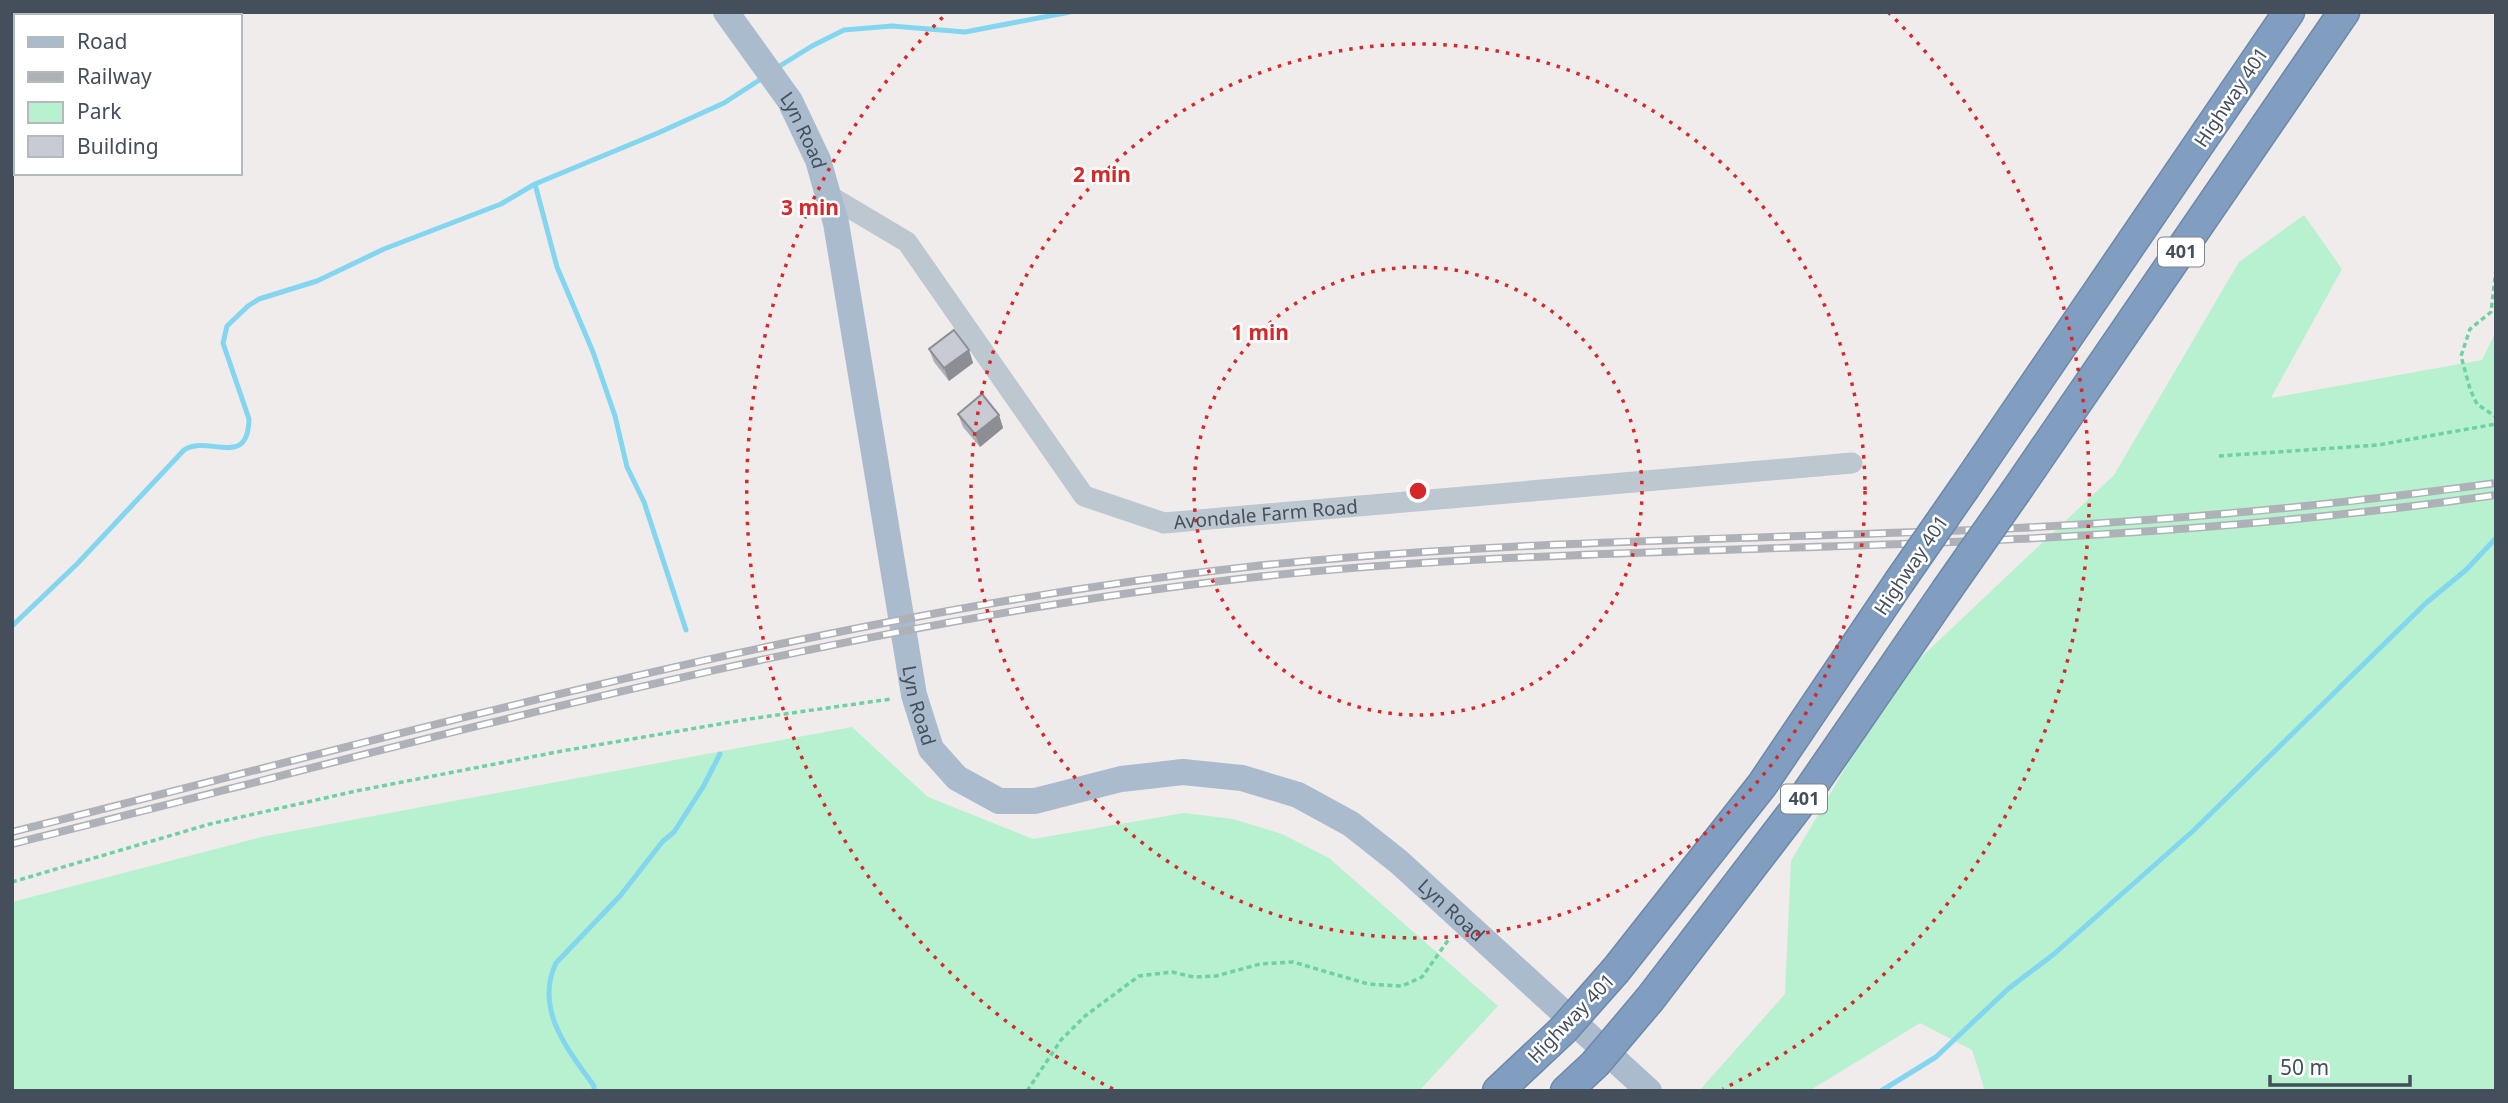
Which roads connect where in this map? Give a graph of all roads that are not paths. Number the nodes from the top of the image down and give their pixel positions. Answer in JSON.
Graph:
{"nodes":[{"id":1,"x":726,"y":12,"type":"edge"},
{"id":2,"x":2289,"y":12,"type":"edge"},
{"id":3,"x":2344,"y":12,"type":"edge"},
{"id":4,"x":828,"y":195,"type":"junction"},
{"id":5,"x":1852,"y":463,"type":"dead end"},
{"id":6,"x":1499,"y":1091,"type":"edge"},
{"id":7,"x":1566,"y":1091,"type":"edge"},
{"id":8,"x":1649,"y":1091,"type":"edge"}],
"edges":[{"from":1,"to":4,"type":"main road","name":"Lyn Road"},
{"from":2,"to":6,"type":"highway","name":"Highway 401","number":"401","bridge":true},
{"from":3,"to":7,"type":"highway","number":"401","bridge":true},
{"from":4,"to":5,"type":"street","name":"Avondale Farm Road"},
{"from":4,"to":8,"type":"main road","name":"Lyn Road"}]}
